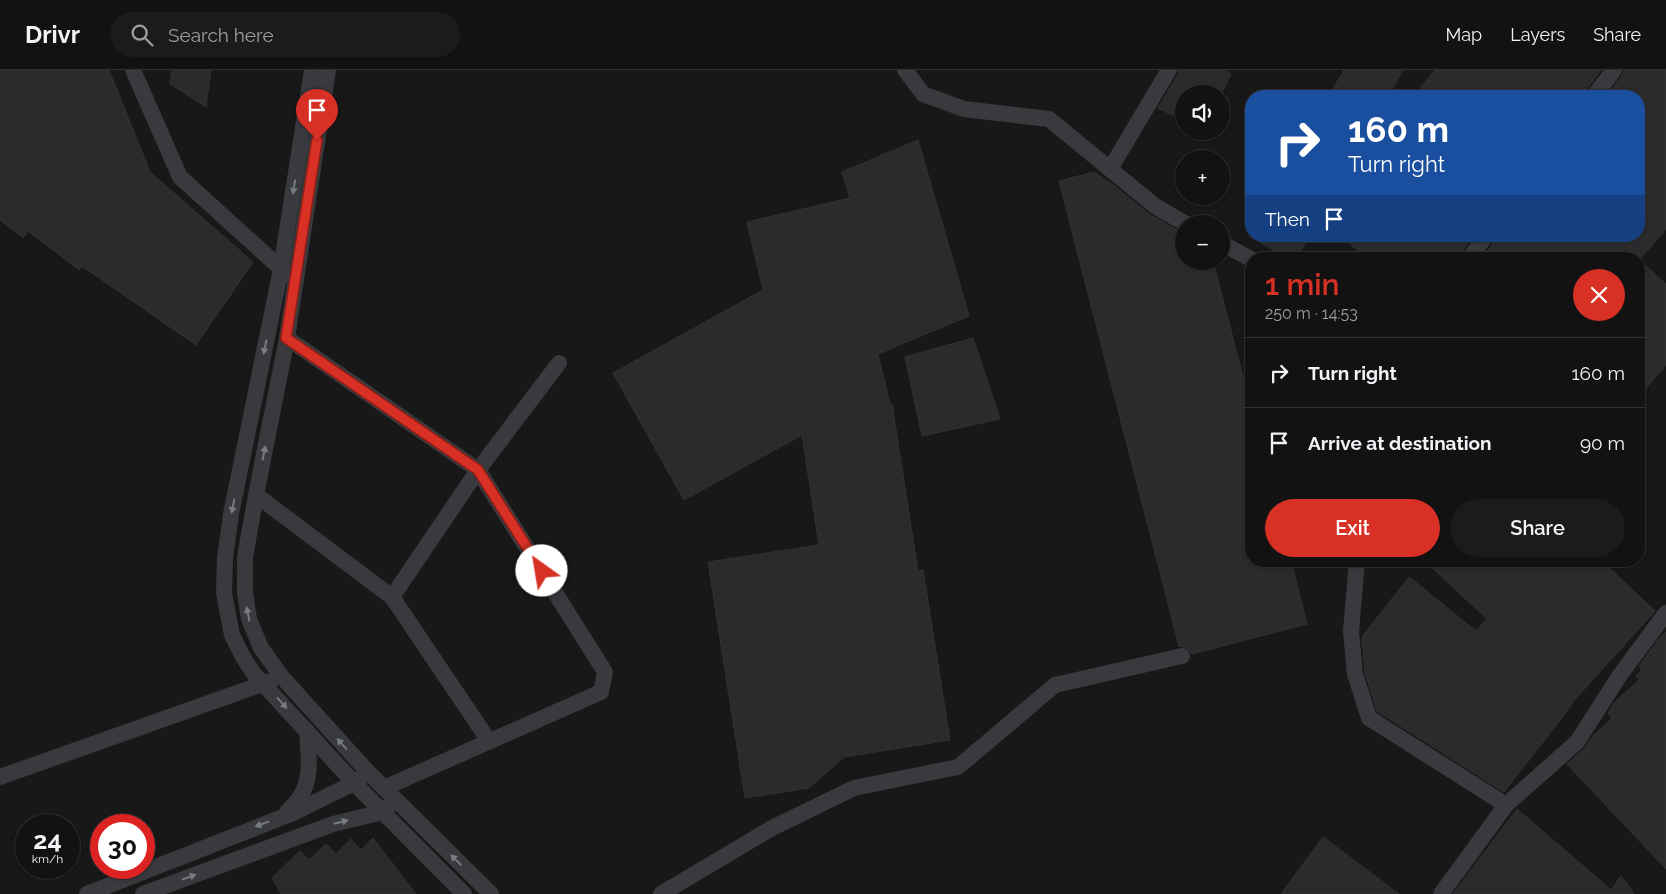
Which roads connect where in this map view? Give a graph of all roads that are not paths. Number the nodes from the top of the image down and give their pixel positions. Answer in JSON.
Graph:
{"nodes":[{"id":1,"x":133,"y":70,"type":"edge"},
{"id":2,"x":312,"y":70,"type":"edge"},
{"id":3,"x":328,"y":70,"type":"edge"},
{"id":4,"x":905,"y":70,"type":"edge"},
{"id":5,"x":1169,"y":70,"type":"edge"},
{"id":6,"x":1614,"y":70,"type":"edge"},
{"id":7,"x":1599,"y":90,"type":"edge"},
{"id":8,"x":1110,"y":169,"type":"junction"},
{"id":9,"x":1175,"y":218,"type":"edge"},
{"id":10,"x":1230,"y":248,"type":"edge"},
{"id":11,"x":1245,"y":256,"type":"edge"},
{"id":12,"x":281,"y":269,"type":"junction"},
{"id":13,"x":295,"y":282,"type":"junction"},
{"id":14,"x":286,"y":338,"type":"junction"},
{"id":15,"x":559,"y":363,"type":"dead end"},
{"id":16,"x":478,"y":470,"type":"junction"},
{"id":17,"x":256,"y":495,"type":"junction"},
{"id":18,"x":1356,"y":567,"type":"edge"},
{"id":19,"x":392,"y":597,"type":"junction"},
{"id":20,"x":1666,"y":613,"type":"edge"},
{"id":21,"x":1182,"y":656,"type":"dead end"},
{"id":22,"x":282,"y":677,"type":"junction"},
{"id":23,"x":264,"y":684,"type":"junction"},
{"id":24,"x":307,"y":731,"type":"junction"},
{"id":25,"x":488,"y":741,"type":"junction"},
{"id":26,"x":368,"y":772,"type":"junction"},
{"id":27,"x":0,"y":777,"type":"edge"},
{"id":28,"x":354,"y":784,"type":"junction"},
{"id":29,"x":384,"y":788,"type":"junction"},
{"id":30,"x":396,"y":800,"type":"junction"},
{"id":31,"x":1506,"y":805,"type":"junction"},
{"id":32,"x":383,"y":812,"type":"junction"},
{"id":33,"x":283,"y":816,"type":"junction"},
{"id":34,"x":86,"y":894,"type":"edge"},
{"id":35,"x":143,"y":894,"type":"edge"},
{"id":36,"x":464,"y":894,"type":"edge"},
{"id":37,"x":491,"y":894,"type":"edge"},
{"id":38,"x":661,"y":894,"type":"edge"},
{"id":39,"x":1441,"y":894,"type":"edge"}],
"edges":[{"from":1,"to":12,"type":"street"},
{"from":2,"to":12,"type":"street","one_way":true},
{"from":3,"to":13,"type":"street"},
{"from":4,"to":8,"type":"street"},
{"from":5,"to":8,"type":"street"},
{"from":6,"to":7,"type":"street"},
{"from":8,"to":9,"type":"street"},
{"from":10,"to":11,"type":"street"},
{"from":12,"to":13,"type":"street"},
{"from":12,"to":23,"type":"street","one_way":true},
{"from":13,"to":14,"type":"street"},
{"from":14,"to":16,"type":"street"},
{"from":17,"to":14,"type":"street","one_way":true},
{"from":15,"to":16,"type":"street"},
{"from":16,"to":19,"type":"street"},
{"from":16,"to":25,"type":"street"},
{"from":17,"to":19,"type":"street"},
{"from":22,"to":17,"type":"street","one_way":true},
{"from":18,"to":31,"type":"street"},
{"from":19,"to":25,"type":"street"},
{"from":20,"to":31,"type":"street"},
{"from":21,"to":38,"type":"street"},
{"from":22,"to":23,"type":"street"},
{"from":26,"to":22,"type":"street","one_way":true},
{"from":23,"to":24,"type":"street","one_way":true},
{"from":23,"to":27,"type":"street"},
{"from":24,"to":28,"type":"street"},
{"from":24,"to":33,"type":"street"},
{"from":25,"to":29,"type":"street"},
{"from":26,"to":28,"type":"street"},
{"from":26,"to":29,"type":"street"},
{"from":28,"to":32,"type":"street"},
{"from":28,"to":33,"type":"street"},
{"from":29,"to":30,"type":"street"},
{"from":30,"to":32,"type":"street"},
{"from":37,"to":30,"type":"street","one_way":true},
{"from":31,"to":39,"type":"street"},
{"from":35,"to":32,"type":"street","one_way":true},
{"from":32,"to":36,"type":"street"},
{"from":33,"to":34,"type":"street","one_way":true}]}
